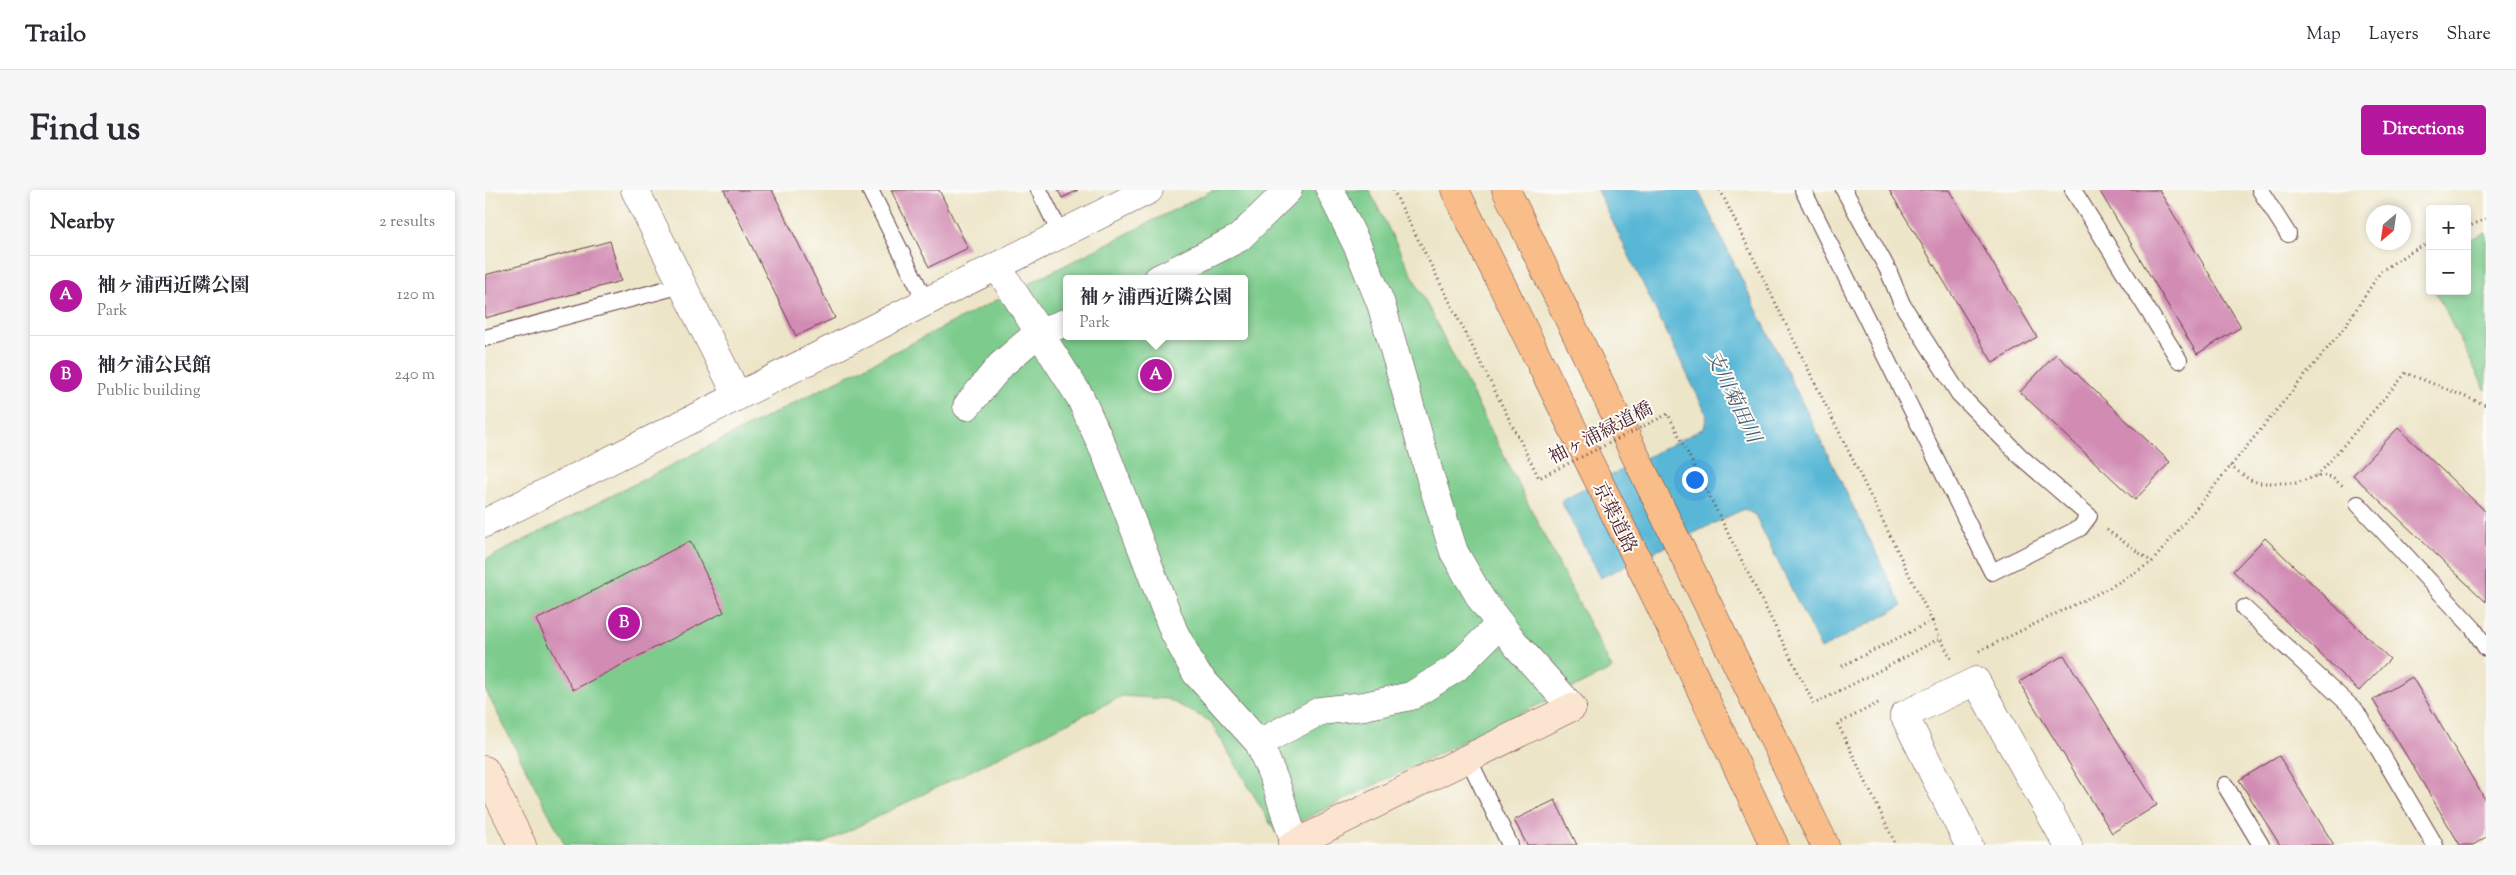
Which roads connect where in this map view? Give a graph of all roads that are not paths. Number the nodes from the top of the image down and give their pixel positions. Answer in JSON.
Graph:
{"nodes":[{"id":1,"x":635,"y":190,"type":"edge"},
{"id":2,"x":870,"y":190,"type":"edge"},
{"id":3,"x":1039,"y":190,"type":"edge"},
{"id":4,"x":1149,"y":190,"type":"edge"},
{"id":5,"x":1288,"y":190,"type":"edge"},
{"id":6,"x":1329,"y":190,"type":"edge"},
{"id":7,"x":1455,"y":190,"type":"edge"},
{"id":8,"x":1506,"y":190,"type":"edge"},
{"id":9,"x":1803,"y":190,"type":"edge"},
{"id":10,"x":1844,"y":190,"type":"edge"},
{"id":11,"x":2073,"y":190,"type":"edge"},
{"id":12,"x":2260,"y":190,"type":"edge"},
{"id":13,"x":2288,"y":234,"type":"dead end"},
{"id":14,"x":1061,"y":235,"type":"junction"},
{"id":15,"x":997,"y":266,"type":"junction"},
{"id":16,"x":1166,"y":275,"type":"edge"},
{"id":17,"x":682,"y":285,"type":"junction"},
{"id":18,"x":926,"y":302,"type":"junction"},
{"id":19,"x":1063,"y":324,"type":"edge"},
{"id":20,"x":1038,"y":333,"type":"junction"},
{"id":21,"x":485,"y":338,"type":"edge"},
{"id":22,"x":2179,"y":360,"type":"dead end"},
{"id":23,"x":737,"y":395,"type":"junction"},
{"id":24,"x":967,"y":406,"type":"dead end"},
{"id":25,"x":2358,"y":504,"type":"road end"},
{"id":26,"x":485,"y":523,"type":"edge"},
{"id":27,"x":2244,"y":608,"type":"dead end"},
{"id":28,"x":1500,"y":624,"type":"junction"},
{"id":29,"x":2486,"y":648,"type":"edge"},
{"id":30,"x":1259,"y":743,"type":"junction"},
{"id":31,"x":1468,"y":758,"type":"junction"},
{"id":32,"x":485,"y":770,"type":"edge"},
{"id":33,"x":2225,"y":785,"type":"dead end"},
{"id":34,"x":1305,"y":842,"type":"edge"},
{"id":35,"x":521,"y":845,"type":"edge"},
{"id":36,"x":1510,"y":845,"type":"edge"},
{"id":37,"x":1774,"y":845,"type":"edge"},
{"id":38,"x":1825,"y":845,"type":"edge"},
{"id":39,"x":1969,"y":845,"type":"edge"},
{"id":40,"x":2068,"y":845,"type":"edge"},
{"id":41,"x":2261,"y":845,"type":"edge"},
{"id":42,"x":2435,"y":845,"type":"edge"}],
"edges":[{"from":1,"to":17,"type":"street"},
{"from":2,"to":18,"type":"lane"},
{"from":3,"to":14,"type":"lane"},
{"from":4,"to":14,"type":"street"},
{"from":5,"to":16,"type":"street"},
{"from":6,"to":28,"type":"street"},
{"from":7,"to":37,"type":"highway","name":"京葉道路"},
{"from":8,"to":38,"type":"highway"},
{"from":9,"to":10,"type":"lane"},
{"from":11,"to":22,"type":"lane"},
{"from":12,"to":13,"type":"lane"},
{"from":14,"to":15,"type":"street"},
{"from":15,"to":18,"type":"street"},
{"from":15,"to":20,"type":"street"},
{"from":17,"to":21,"type":"lane"},
{"from":17,"to":23,"type":"street"},
{"from":18,"to":23,"type":"street"},
{"from":19,"to":20,"type":"street"},
{"from":20,"to":24,"type":"street"},
{"from":20,"to":30,"type":"street"},
{"from":23,"to":26,"type":"street"},
{"from":25,"to":29,"type":"lane"},
{"from":27,"to":42,"type":"lane"},
{"from":28,"to":30,"type":"street"},
{"from":28,"to":31,"type":"street"},
{"from":30,"to":34,"type":"street"},
{"from":31,"to":34,"type":"street"},
{"from":31,"to":36,"type":"lane"},
{"from":32,"to":35,"type":"street"},
{"from":33,"to":41,"type":"lane"},
{"from":39,"to":40,"type":"street"}]}
